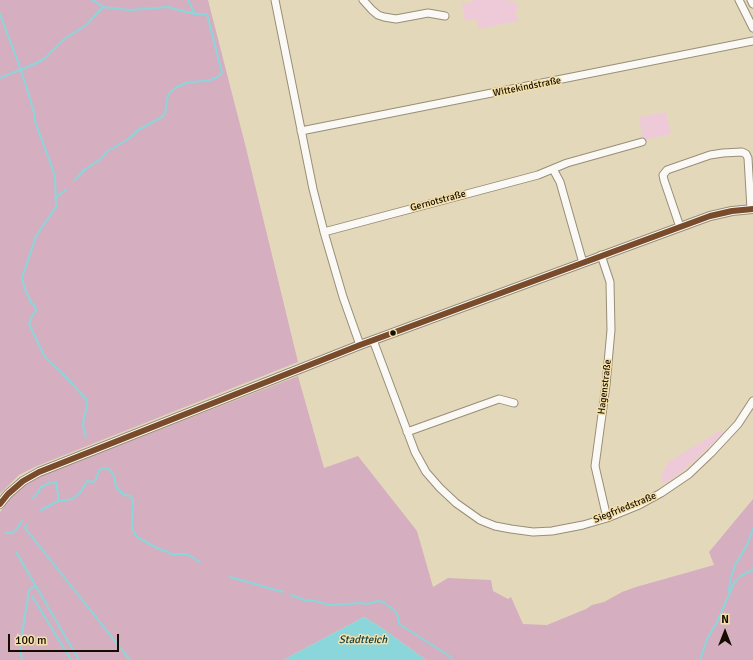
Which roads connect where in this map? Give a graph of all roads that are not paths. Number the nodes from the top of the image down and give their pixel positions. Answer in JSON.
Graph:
{"nodes":[{"id":1,"x":275,"y":0,"type":"edge"},
{"id":2,"x":363,"y":0,"type":"edge"},
{"id":3,"x":739,"y":0,"type":"edge"},
{"id":4,"x":751,"y":0,"type":"edge"},
{"id":5,"x":753,"y":4,"type":"edge"},
{"id":6,"x":445,"y":16,"type":"dead end"},
{"id":7,"x":753,"y":28,"type":"edge"},
{"id":8,"x":753,"y":41,"type":"edge"},
{"id":9,"x":301,"y":132,"type":"junction"},
{"id":10,"x":642,"y":142,"type":"dead end"},
{"id":11,"x":553,"y":169,"type":"junction"},
{"id":12,"x":752,"y":209,"type":"edge"},
{"id":13,"x":680,"y":227,"type":"junction"},
{"id":14,"x":324,"y":232,"type":"junction"},
{"id":15,"x":602,"y":256,"type":"junction"},
{"id":16,"x":584,"y":263,"type":"junction"},
{"id":17,"x":373,"y":340,"type":"junction"},
{"id":18,"x":360,"y":344,"type":"junction"},
{"id":19,"x":753,"y":401,"type":"edge"},
{"id":20,"x":514,"y":403,"type":"dead end"},
{"id":21,"x":407,"y":432,"type":"junction"},
{"id":22,"x":0,"y":504,"type":"edge"},
{"id":23,"x":607,"y":518,"type":"junction"}],
"edges":[{"from":1,"to":9,"type":"street"},
{"from":2,"to":6,"type":"street"},
{"from":3,"to":7,"type":"street"},
{"from":4,"to":5,"type":"street"},
{"from":8,"to":9,"type":"street","name":"Wittekindstraße"},
{"from":9,"to":14,"type":"street"},
{"from":10,"to":11,"type":"street","name":"Gernotstraße"},
{"from":11,"to":14,"type":"street","name":"Gernotstraße"},
{"from":11,"to":16,"type":"street"},
{"from":12,"to":13,"type":"street"},
{"from":12,"to":13,"type":"street"},
{"from":13,"to":15,"type":"street"},
{"from":14,"to":18,"type":"street"},
{"from":15,"to":16,"type":"street"},
{"from":15,"to":23,"type":"street","name":"Hagenstraße"},
{"from":16,"to":17,"type":"street"},
{"from":17,"to":18,"type":"street"},
{"from":17,"to":21,"type":"street","name":"Siegfriedstraße"},
{"from":18,"to":22,"type":"street"},
{"from":19,"to":23,"type":"street","name":"Siegfriedstraße"},
{"from":20,"to":21,"type":"street"},
{"from":21,"to":23,"type":"street","name":"Siegfriedstraße"}]}
